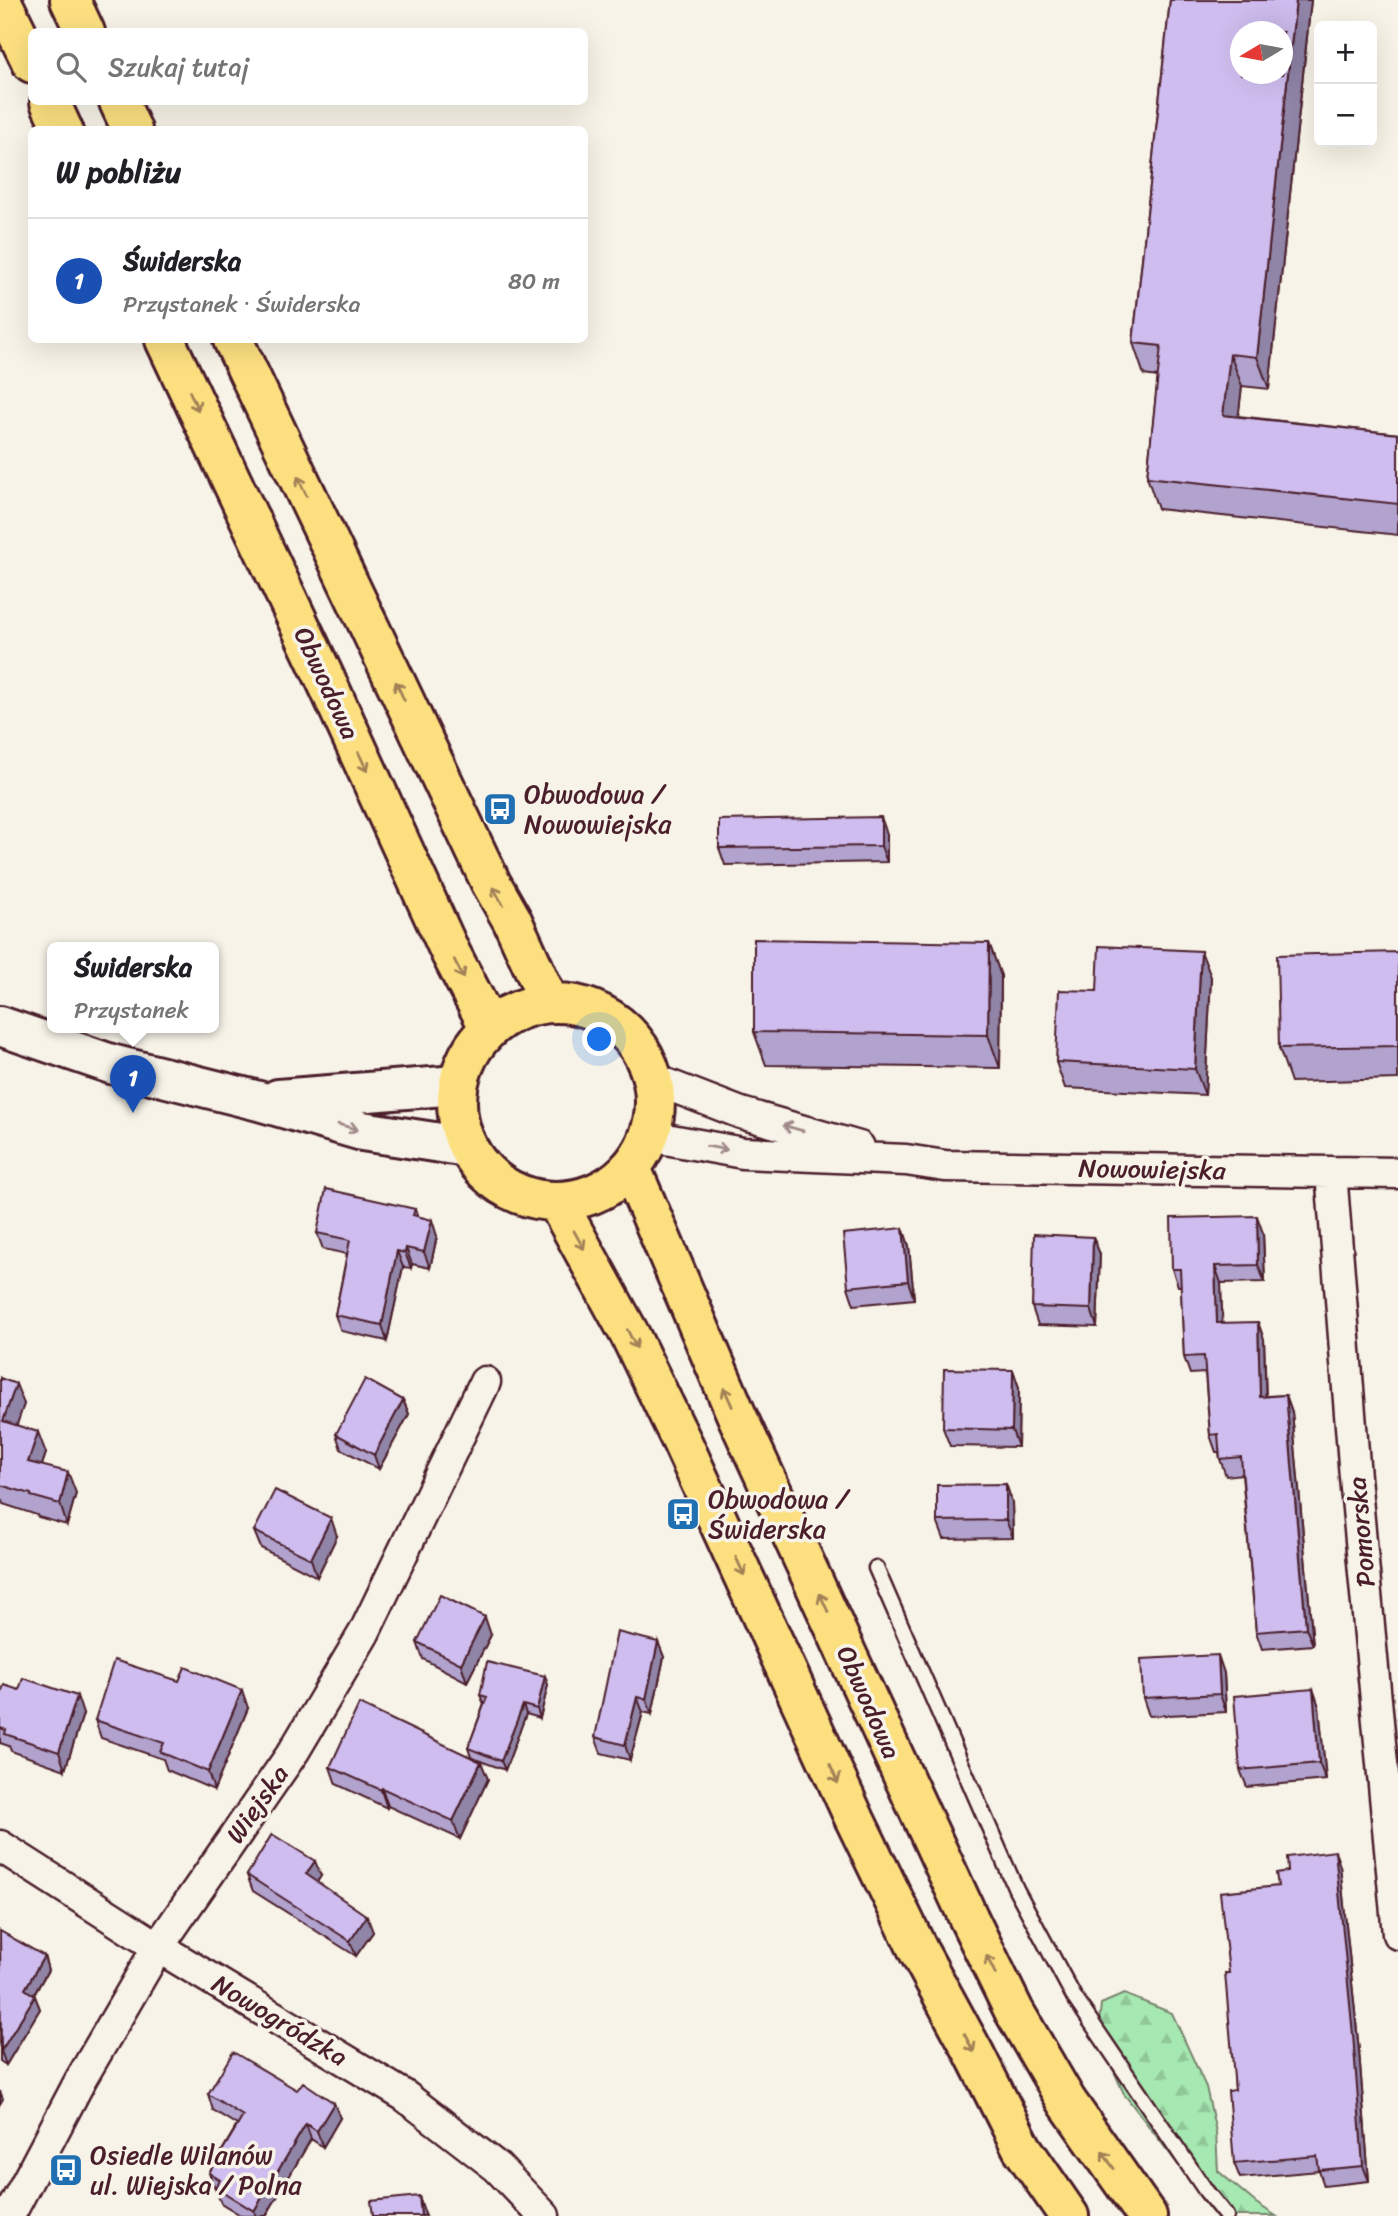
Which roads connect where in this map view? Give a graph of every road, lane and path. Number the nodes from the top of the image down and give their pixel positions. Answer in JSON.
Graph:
{"nodes":[{"id":1,"x":1,"y":0,"type":"edge"},
{"id":2,"x":70,"y":0,"type":"edge"},
{"id":3,"x":83,"y":28,"type":"edge"},
{"id":4,"x":28,"y":55,"type":"edge"},
{"id":5,"x":51,"y":105,"type":"edge"},
{"id":6,"x":120,"y":105,"type":"edge"},
{"id":7,"x":61,"y":126,"type":"edge"},
{"id":8,"x":130,"y":126,"type":"edge"},
{"id":9,"x":165,"y":343,"type":"edge"},
{"id":10,"x":234,"y":343,"type":"edge"},
{"id":11,"x":549,"y":1002,"type":"junction"},
{"id":12,"x":0,"y":1026,"type":"edge"},
{"id":13,"x":489,"y":1027,"type":"junction"},
{"id":14,"x":653,"y":1079,"type":"junction"},
{"id":15,"x":457,"y":1085,"type":"junction"},
{"id":16,"x":259,"y":1101,"type":"junction"},
{"id":17,"x":467,"y":1147,"type":"junction"},
{"id":18,"x":640,"y":1152,"type":"junction"},
{"id":19,"x":906,"y":1160,"type":"junction"},
{"id":20,"x":1331,"y":1172,"type":"junction"},
{"id":21,"x":1398,"y":1173,"type":"edge"},
{"id":22,"x":557,"y":1202,"type":"junction"},
{"id":23,"x":485,"y":1382,"type":"dead end"},
{"id":24,"x":876,"y":1568,"type":"dead end"},
{"id":25,"x":0,"y":1846,"type":"edge"},
{"id":26,"x":1398,"y":1934,"type":"edge"},
{"id":27,"x":158,"y":1947,"type":"junction"},
{"id":28,"x":10,"y":2215,"type":"edge"},
{"id":29,"x":544,"y":2216,"type":"edge"},
{"id":30,"x":1069,"y":2216,"type":"edge"},
{"id":31,"x":1147,"y":2216,"type":"edge"},
{"id":32,"x":1226,"y":2216,"type":"edge"}],
"edges":[{"from":1,"to":4,"type":"main road"},
{"from":2,"to":3,"type":"main road"},
{"from":5,"to":7,"type":"main road"},
{"from":6,"to":8,"type":"main road"},
{"from":9,"to":13,"type":"main road","name":"Obwodowa","one_way":true},
{"from":11,"to":10,"type":"main road","one_way":true},
{"from":11,"to":13,"type":"main road"},
{"from":11,"to":14,"type":"main road"},
{"from":12,"to":16,"type":"street"},
{"from":13,"to":15,"type":"main road"},
{"from":14,"to":18,"type":"main road"},
{"from":19,"to":14,"type":"street","name":"Nowowiejska","one_way":true},
{"from":15,"to":16,"type":"street"},
{"from":15,"to":17,"type":"main road"},
{"from":16,"to":17,"type":"street","one_way":true},
{"from":17,"to":22,"type":"main road"},
{"from":18,"to":19,"type":"street","name":"Nowowiejska","one_way":true},
{"from":18,"to":22,"type":"main road"},
{"from":31,"to":18,"type":"main road","name":"Obwodowa","one_way":true},
{"from":19,"to":20,"type":"street","name":"Nowowiejska"},
{"from":20,"to":21,"type":"street","name":"Nowowiejska"},
{"from":20,"to":26,"type":"street","name":"Pomorska"},
{"from":22,"to":30,"type":"main road","one_way":true},
{"from":23,"to":27,"type":"street","name":"Wiejska"},
{"from":24,"to":32,"type":"lane"},
{"from":25,"to":27,"type":"street","name":"Nowogródzka"},
{"from":27,"to":28,"type":"street","name":"Wiejska"},
{"from":27,"to":29,"type":"street","name":"Nowogródzka"}]}
